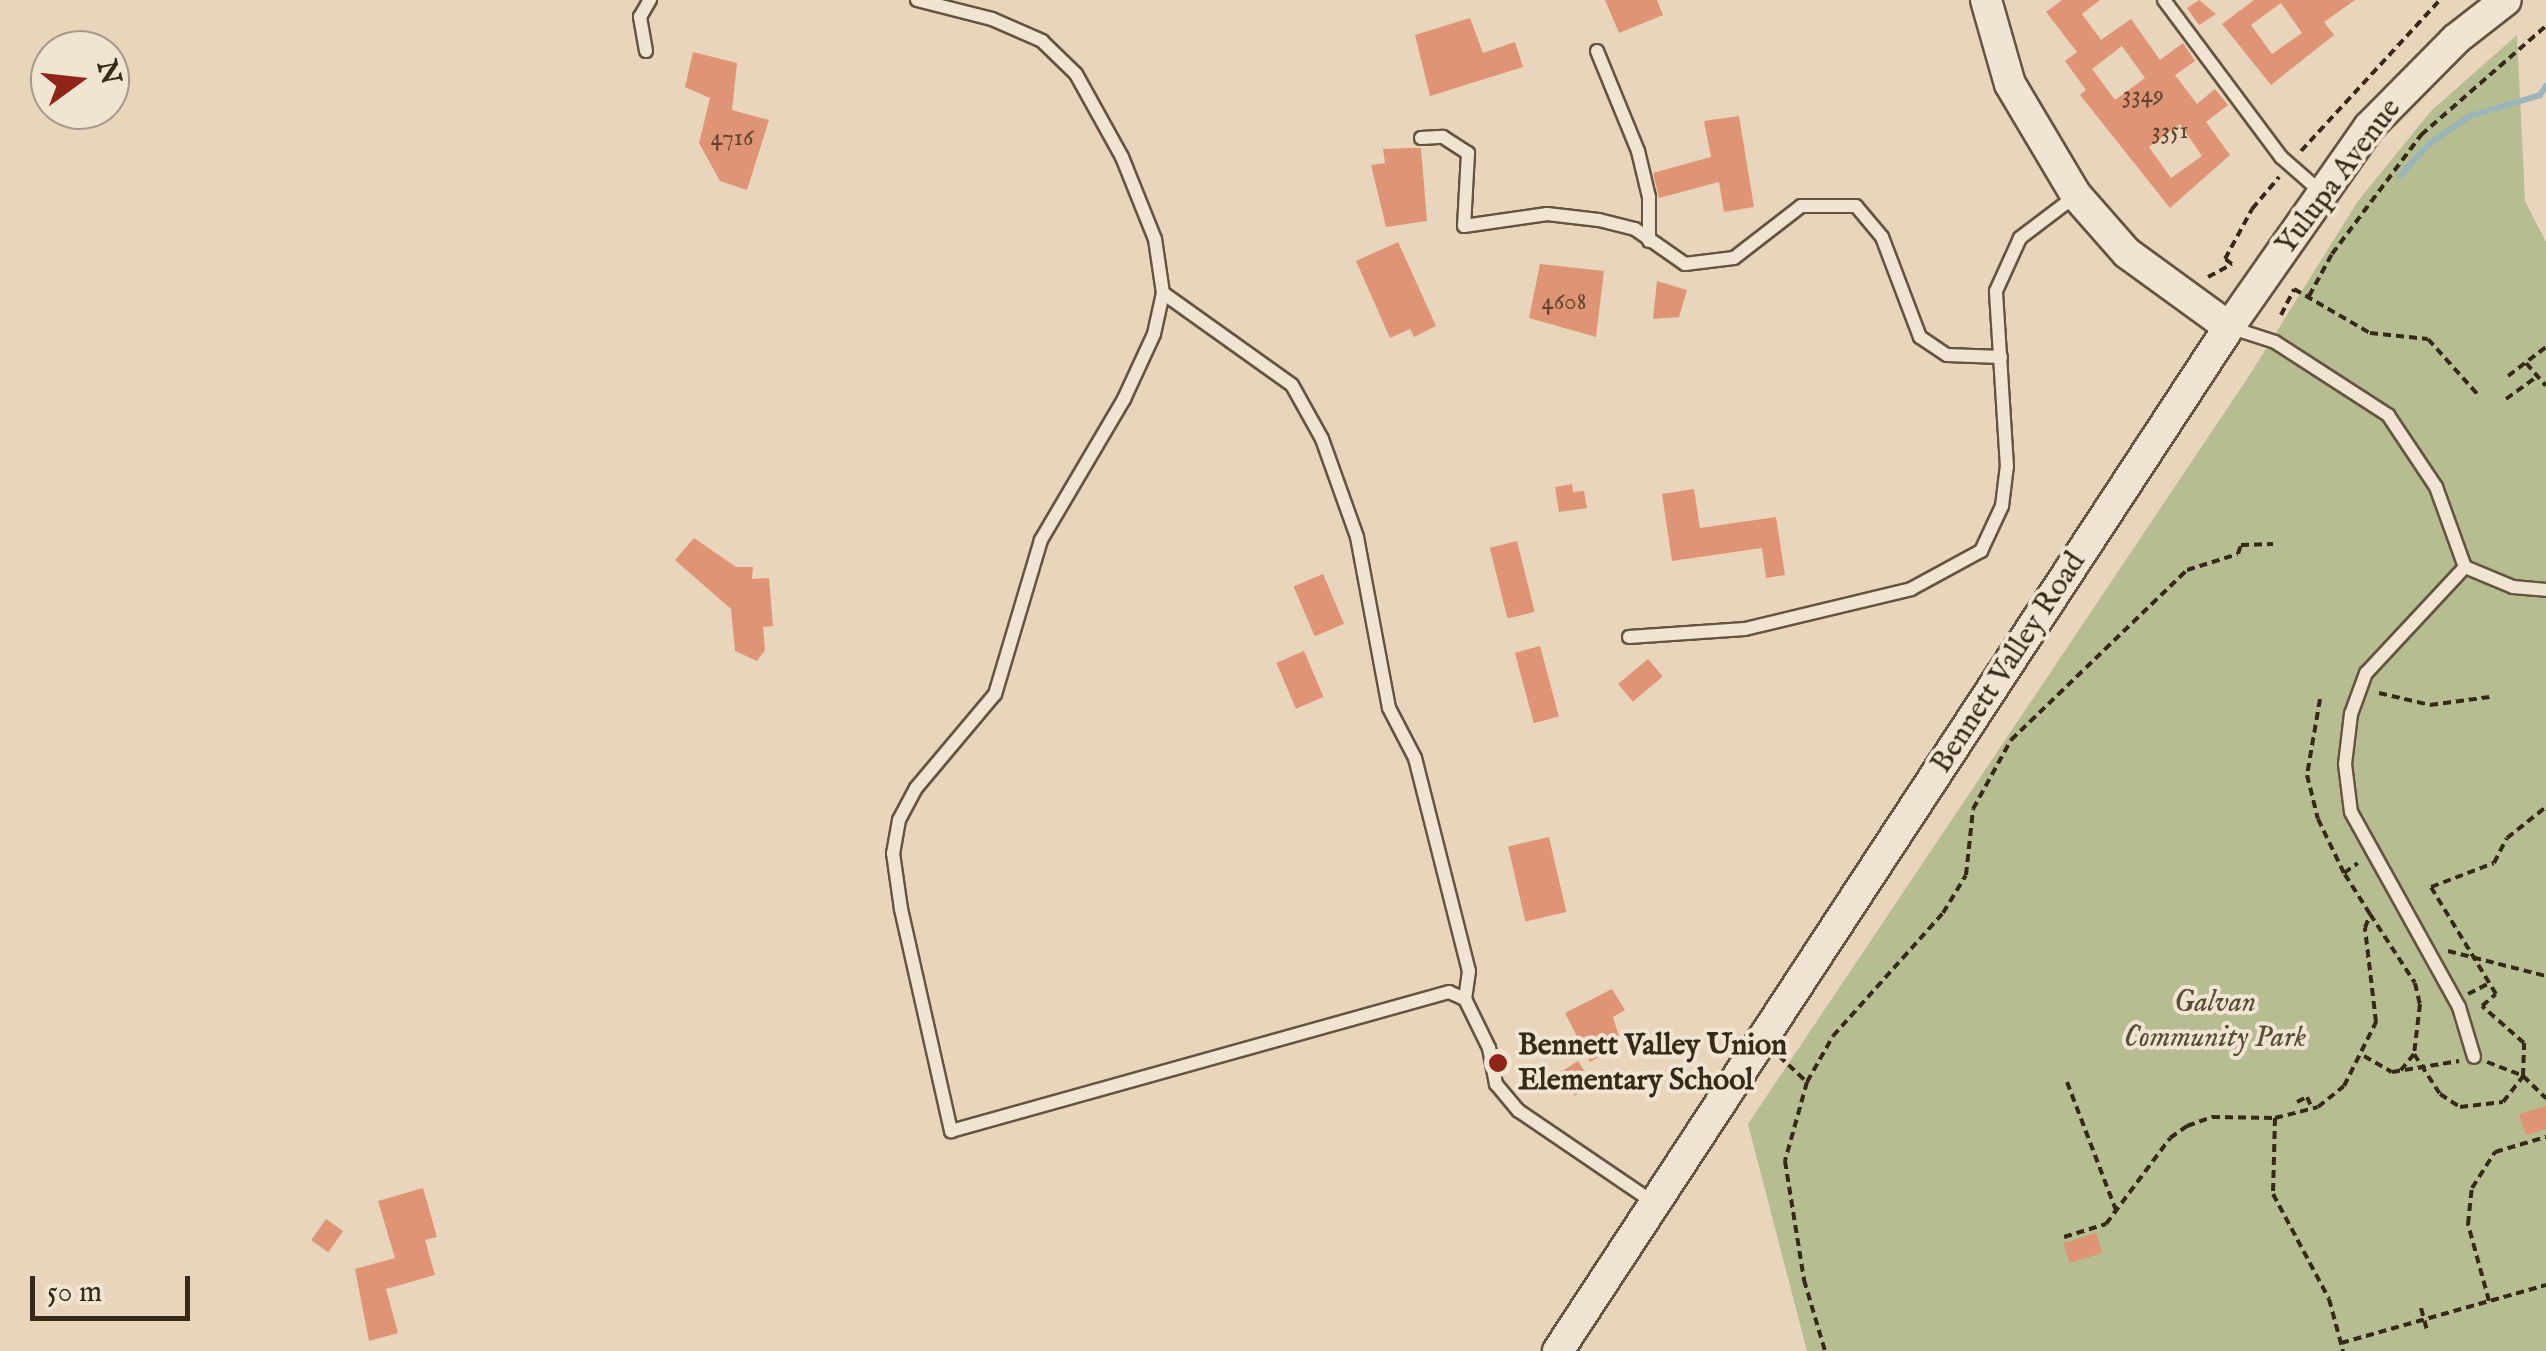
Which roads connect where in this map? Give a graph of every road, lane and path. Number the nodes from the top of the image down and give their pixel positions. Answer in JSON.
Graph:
{"nodes":[{"id":1,"x":650,"y":0,"type":"edge"},
{"id":2,"x":917,"y":0,"type":"edge"},
{"id":3,"x":1986,"y":0,"type":"edge"},
{"id":4,"x":2164,"y":0,"type":"edge"},
{"id":5,"x":2440,"y":0,"type":"edge"},
{"id":6,"x":2506,"y":0,"type":"edge"},
{"id":7,"x":2546,"y":26,"type":"edge"},
{"id":8,"x":646,"y":51,"type":"dead end"},
{"id":9,"x":1597,"y":51,"type":"dead end"},
{"id":10,"x":1421,"y":138,"type":"dead end"},
{"id":11,"x":2289,"y":164,"type":"junction"},
{"id":12,"x":2322,"y":194,"type":"junction"},
{"id":13,"x":2076,"y":196,"type":"junction"},
{"id":14,"x":1649,"y":241,"type":"junction"},
{"id":15,"x":2208,"y":277,"type":"dead end"},
{"id":16,"x":1162,"y":293,"type":"junction"},
{"id":17,"x":2309,"y":296,"type":"junction"},
{"id":18,"x":2281,"y":315,"type":"dead end"},
{"id":19,"x":2229,"y":327,"type":"junction"},
{"id":20,"x":2546,"y":347,"type":"edge"},
{"id":21,"x":2002,"y":357,"type":"junction"},
{"id":22,"x":2526,"y":363,"type":"junction"},
{"id":23,"x":2508,"y":376,"type":"dead end"},
{"id":24,"x":2538,"y":376,"type":"junction"},
{"id":25,"x":2546,"y":386,"type":"edge"},
{"id":26,"x":2480,"y":398,"type":"dead end"},
{"id":27,"x":2506,"y":399,"type":"dead end"},
{"id":28,"x":2273,"y":544,"type":"dead end"},
{"id":29,"x":2465,"y":567,"type":"junction"},
{"id":30,"x":2546,"y":590,"type":"edge"},
{"id":31,"x":1629,"y":637,"type":"dead end"},
{"id":32,"x":2366,"y":672,"type":"junction"},
{"id":33,"x":2488,"y":697,"type":"dead end"},
{"id":34,"x":2320,"y":699,"type":"dead end"},
{"id":35,"x":2546,"y":806,"type":"edge"},
{"id":36,"x":2370,"y":854,"type":"junction"},
{"id":37,"x":2344,"y":873,"type":"junction"},
{"id":38,"x":2432,"y":887,"type":"dead end"},
{"id":39,"x":2370,"y":914,"type":"junction"},
{"id":40,"x":2428,"y":947,"type":"junction"},
{"id":41,"x":2546,"y":976,"type":"edge"},
{"id":42,"x":2490,"y":982,"type":"dead end"},
{"id":43,"x":1465,"y":999,"type":"junction"},
{"id":44,"x":2455,"y":1000,"type":"junction"},
{"id":45,"x":1760,"y":1039,"type":"junction"},
{"id":46,"x":2414,"y":1054,"type":"junction"},
{"id":47,"x":2363,"y":1055,"type":"junction"},
{"id":48,"x":2474,"y":1057,"type":"junction"},
{"id":49,"x":2425,"y":1070,"type":"junction"},
{"id":50,"x":2399,"y":1072,"type":"junction"},
{"id":51,"x":1807,"y":1082,"type":"junction"},
{"id":52,"x":2068,"y":1082,"type":"dead end"},
{"id":53,"x":2546,"y":1098,"type":"edge"},
{"id":54,"x":2298,"y":1102,"type":"dead end"},
{"id":55,"x":2312,"y":1108,"type":"junction"},
{"id":56,"x":2275,"y":1118,"type":"junction"},
{"id":57,"x":2546,"y":1138,"type":"edge"},
{"id":58,"x":1653,"y":1202,"type":"junction"},
{"id":59,"x":2117,"y":1213,"type":"junction"},
{"id":60,"x":2064,"y":1237,"type":"dead end"},
{"id":61,"x":2546,"y":1286,"type":"edge"},
{"id":62,"x":2489,"y":1301,"type":"junction"},
{"id":63,"x":2422,"y":1308,"type":"dead end"},
{"id":64,"x":2423,"y":1320,"type":"junction"},
{"id":65,"x":2427,"y":1330,"type":"dead end"},
{"id":66,"x":2341,"y":1343,"type":"junction"},
{"id":67,"x":1558,"y":1351,"type":"edge"},
{"id":68,"x":1824,"y":1351,"type":"edge"},
{"id":69,"x":2342,"y":1351,"type":"edge"}],
"edges":[{"from":1,"to":8,"type":"lane"},
{"from":2,"to":16,"type":"lane"},
{"from":3,"to":13,"type":"street"},
{"from":4,"to":11,"type":"lane"},
{"from":5,"to":11,"type":"path"},
{"from":6,"to":12,"type":"street","name":"Yulupa Avenue"},
{"from":7,"to":17,"type":"path"},
{"from":9,"to":14,"type":"lane"},
{"from":10,"to":14,"type":"lane"},
{"from":11,"to":12,"type":"lane"},
{"from":11,"to":15,"type":"path"},
{"from":12,"to":19,"type":"street","name":"Yulupa Avenue"},
{"from":13,"to":19,"type":"street"},
{"from":13,"to":21,"type":"lane"},
{"from":14,"to":21,"type":"lane"},
{"from":16,"to":43,"type":"lane"},
{"from":16,"to":43,"type":"lane"},
{"from":17,"to":18,"type":"path"},
{"from":17,"to":26,"type":"path"},
{"from":19,"to":29,"type":"lane"},
{"from":19,"to":45,"type":"street","name":"Bennett Valley Road"},
{"from":20,"to":22,"type":"path"},
{"from":21,"to":31,"type":"lane"},
{"from":22,"to":23,"type":"path"},
{"from":22,"to":24,"type":"path"},
{"from":24,"to":25,"type":"path"},
{"from":24,"to":27,"type":"path"},
{"from":28,"to":51,"type":"path"},
{"from":29,"to":30,"type":"lane"},
{"from":29,"to":32,"type":"lane"},
{"from":32,"to":33,"type":"path"},
{"from":32,"to":36,"type":"lane"},
{"from":34,"to":37,"type":"path"},
{"from":35,"to":38,"type":"path"},
{"from":36,"to":37,"type":"path"},
{"from":36,"to":40,"type":"lane"},
{"from":37,"to":39,"type":"path"},
{"from":39,"to":46,"type":"path"},
{"from":39,"to":47,"type":"path"},
{"from":40,"to":41,"type":"path"},
{"from":40,"to":44,"type":"lane"},
{"from":42,"to":44,"type":"path"},
{"from":43,"to":58,"type":"lane"},
{"from":44,"to":48,"type":"lane"},
{"from":45,"to":51,"type":"path"},
{"from":45,"to":58,"type":"street","name":"Bennett Valley Road"},
{"from":46,"to":49,"type":"path"},
{"from":46,"to":50,"type":"path"},
{"from":47,"to":50,"type":"path"},
{"from":47,"to":55,"type":"path"},
{"from":48,"to":49,"type":"path"},
{"from":48,"to":53,"type":"path"},
{"from":49,"to":50,"type":"path"},
{"from":51,"to":68,"type":"path"},
{"from":52,"to":59,"type":"path"},
{"from":54,"to":55,"type":"path"},
{"from":55,"to":56,"type":"path"},
{"from":56,"to":59,"type":"path"},
{"from":56,"to":66,"type":"path"},
{"from":57,"to":62,"type":"path"},
{"from":58,"to":67,"type":"street","name":"Bennett Valley Road"},
{"from":59,"to":60,"type":"path"},
{"from":61,"to":62,"type":"path"},
{"from":62,"to":64,"type":"path"},
{"from":63,"to":64,"type":"path"},
{"from":64,"to":65,"type":"path"},
{"from":64,"to":66,"type":"path"},
{"from":66,"to":69,"type":"path"}]}
